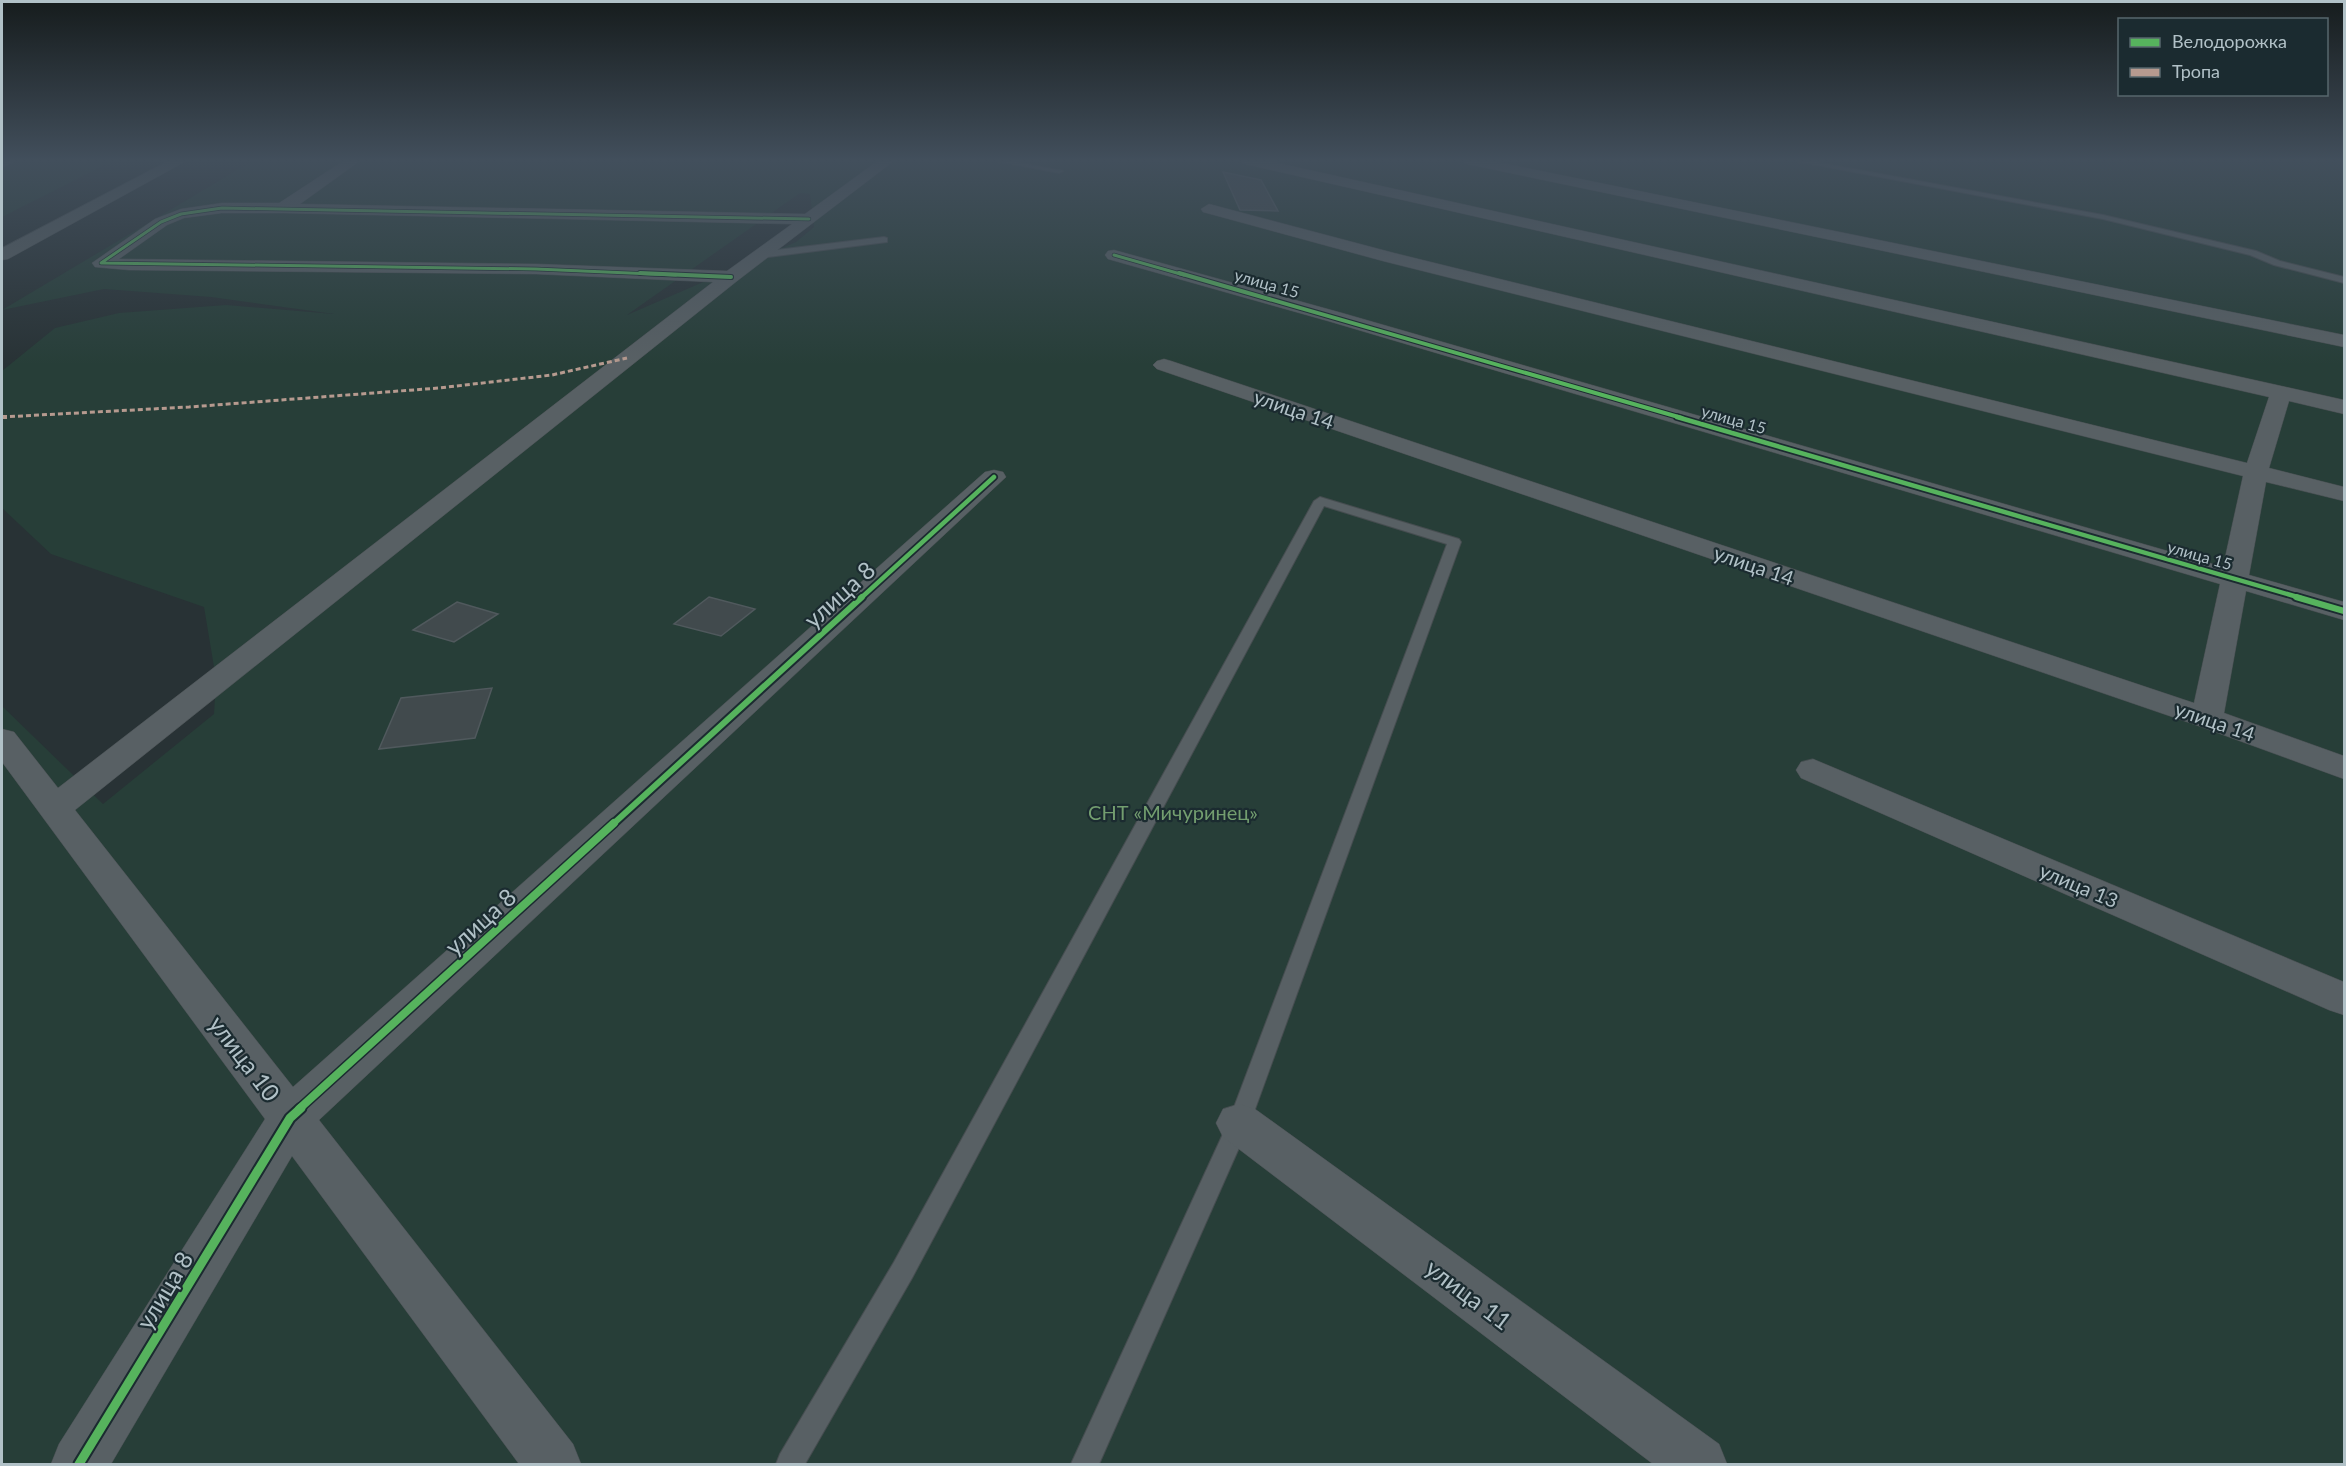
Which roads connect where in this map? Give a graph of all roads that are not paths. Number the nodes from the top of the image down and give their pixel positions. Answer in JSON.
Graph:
{"nodes":[{"id":1,"x":52,"y":228,"type":"edge"},
{"id":2,"x":154,"y":228,"type":"edge"},
{"id":3,"x":796,"y":228,"type":"edge"},
{"id":4,"x":1284,"y":228,"type":"edge"},
{"id":5,"x":1551,"y":228,"type":"edge"},
{"id":6,"x":1798,"y":228,"type":"edge"},
{"id":7,"x":2151,"y":228,"type":"edge"},
{"id":8,"x":884,"y":240,"type":"dead end"},
{"id":9,"x":2,"y":255,"type":"edge"},
{"id":10,"x":760,"y":255,"type":"junction"},
{"id":11,"x":1114,"y":255,"type":"dead end"},
{"id":12,"x":731,"y":277,"type":"junction"},
{"id":13,"x":2344,"y":280,"type":"edge"},
{"id":14,"x":2344,"y":341,"type":"edge"},
{"id":15,"x":1164,"y":365,"type":"dead end"},
{"id":16,"x":2281,"y":392,"type":"junction"},
{"id":17,"x":2344,"y":404,"type":"edge"},
{"id":18,"x":2256,"y":472,"type":"junction"},
{"id":19,"x":994,"y":477,"type":"dead end"},
{"id":20,"x":2344,"y":494,"type":"edge"},
{"id":21,"x":2234,"y":579,"type":"junction"},
{"id":22,"x":2344,"y":611,"type":"edge"},
{"id":23,"x":2207,"y":718,"type":"junction"},
{"id":24,"x":2,"y":739,"type":"edge"},
{"id":25,"x":2344,"y":768,"type":"edge"},
{"id":26,"x":1813,"y":770,"type":"dead end"},
{"id":27,"x":56,"y":807,"type":"junction"},
{"id":28,"x":2344,"y":999,"type":"edge"},
{"id":29,"x":290,"y":1118,"type":"junction"},
{"id":30,"x":1239,"y":1123,"type":"junction"},
{"id":31,"x":79,"y":1464,"type":"edge"},
{"id":32,"x":553,"y":1464,"type":"edge"},
{"id":33,"x":790,"y":1464,"type":"edge"},
{"id":34,"x":1085,"y":1464,"type":"edge"},
{"id":35,"x":1699,"y":1464,"type":"edge"}],
"edges":[{"from":1,"to":9,"type":"main road"},
{"from":2,"to":12,"type":"street"},
{"from":3,"to":10,"type":"street"},
{"from":4,"to":18,"type":"street"},
{"from":5,"to":16,"type":"street"},
{"from":6,"to":14,"type":"street"},
{"from":7,"to":13,"type":"lane"},
{"from":8,"to":10,"type":"lane"},
{"from":10,"to":12,"type":"street"},
{"from":11,"to":21,"type":"street","name":"улица 15"},
{"from":12,"to":27,"type":"street"},
{"from":15,"to":23,"type":"street","name":"улица 14"},
{"from":16,"to":17,"type":"street"},
{"from":16,"to":18,"type":"street"},
{"from":18,"to":20,"type":"street"},
{"from":18,"to":21,"type":"street"},
{"from":19,"to":29,"type":"street","name":"улица 8"},
{"from":21,"to":22,"type":"street","name":"улица 15"},
{"from":21,"to":23,"type":"street"},
{"from":23,"to":25,"type":"street","name":"улица 14"},
{"from":24,"to":27,"type":"street","name":"улица 10"},
{"from":26,"to":28,"type":"street","name":"улица 13"},
{"from":27,"to":29,"type":"street","name":"улица 10"},
{"from":29,"to":31,"type":"street","name":"улица 8"},
{"from":29,"to":32,"type":"street","name":"улица 10"},
{"from":30,"to":33,"type":"lane"},
{"from":30,"to":34,"type":"lane"},
{"from":30,"to":35,"type":"street","name":"улица 11"}]}
